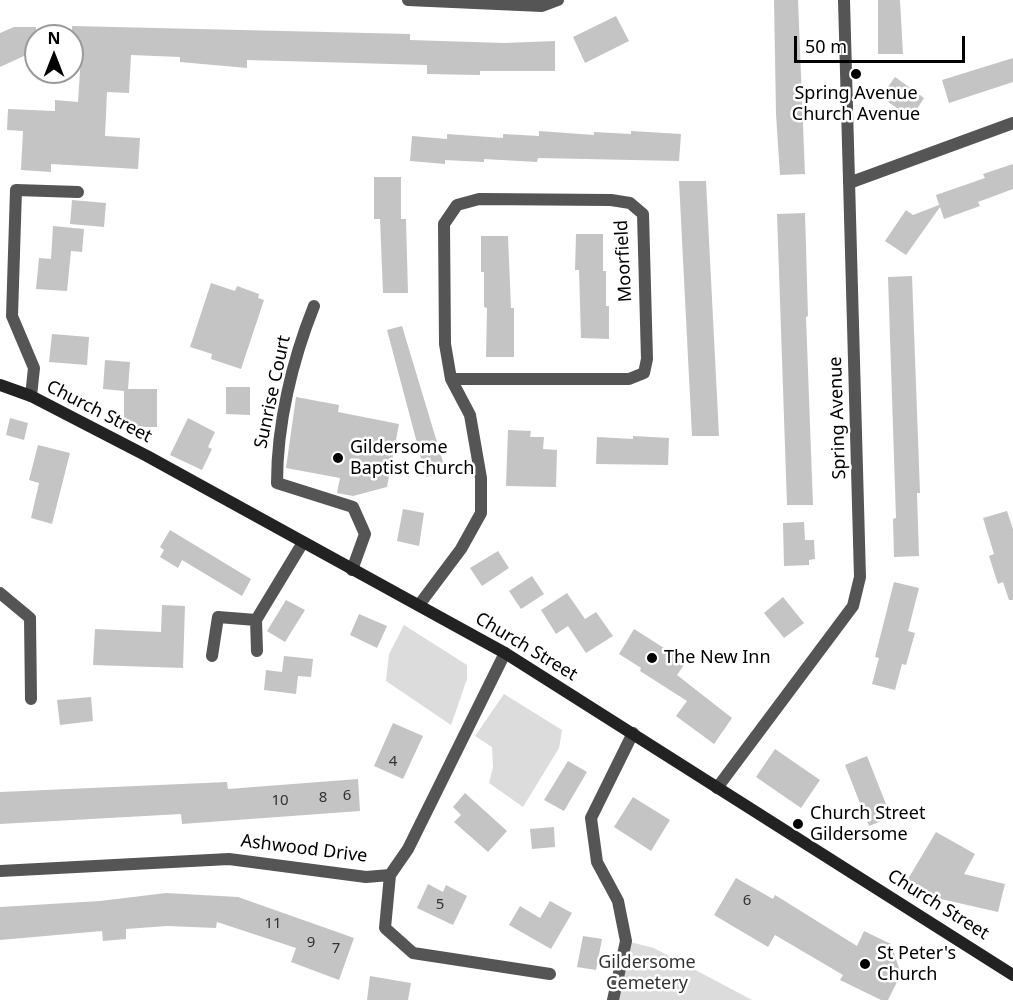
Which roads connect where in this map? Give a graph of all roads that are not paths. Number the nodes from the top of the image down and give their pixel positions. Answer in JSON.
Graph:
{"nodes":[{"id":1,"x":408,"y":0,"type":"edge"},
{"id":2,"x":558,"y":0,"type":"edge"},
{"id":3,"x":844,"y":0,"type":"edge"},
{"id":4,"x":1013,"y":123,"type":"edge"},
{"id":5,"x":849,"y":183,"type":"junction"},
{"id":6,"x":78,"y":192,"type":"dead end"},
{"id":7,"x":314,"y":306,"type":"dead end"},
{"id":8,"x":451,"y":379,"type":"junction"},
{"id":9,"x":0,"y":385,"type":"edge"},
{"id":10,"x":30,"y":396,"type":"junction"},
{"id":11,"x":303,"y":544,"type":"junction"},
{"id":12,"x":352,"y":570,"type":"junction"},
{"id":13,"x":0,"y":593,"type":"edge"},
{"id":14,"x":419,"y":605,"type":"junction"},
{"id":15,"x":256,"y":620,"type":"junction"},
{"id":16,"x":257,"y":651,"type":"dead end"},
{"id":17,"x":505,"y":653,"type":"junction"},
{"id":18,"x":212,"y":656,"type":"dead end"},
{"id":19,"x":31,"y":699,"type":"dead end"},
{"id":20,"x":633,"y":733,"type":"junction"},
{"id":21,"x":717,"y":788,"type":"junction"},
{"id":22,"x":0,"y":872,"type":"edge"},
{"id":23,"x":390,"y":875,"type":"junction"},
{"id":24,"x":550,"y":974,"type":"dead end"},
{"id":25,"x":1013,"y":975,"type":"edge"},
{"id":26,"x":613,"y":1000,"type":"edge"}],
"edges":[{"from":1,"to":2,"type":"street"},
{"from":3,"to":5,"type":"street","name":"Spring Avenue"},
{"from":4,"to":5,"type":"street"},
{"from":5,"to":21,"type":"street","name":"Spring Avenue"},
{"from":6,"to":10,"type":"street"},
{"from":7,"to":12,"type":"street","name":"Sunrise Court"},
{"from":8,"to":8,"type":"street","name":"Moorfield"},
{"from":8,"to":14,"type":"street","name":"Moorfield"},
{"from":9,"to":10,"type":"main road","name":"Church Street"},
{"from":10,"to":11,"type":"main road","name":"Church Street"},
{"from":11,"to":12,"type":"main road","name":"Church Street"},
{"from":11,"to":15,"type":"street"},
{"from":12,"to":14,"type":"main road","name":"Church Street"},
{"from":13,"to":19,"type":"street"},
{"from":14,"to":17,"type":"main road","name":"Church Street"},
{"from":15,"to":16,"type":"street"},
{"from":15,"to":18,"type":"street"},
{"from":17,"to":20,"type":"main road","name":"Church Street"},
{"from":17,"to":23,"type":"street","name":"Ashwood Drive"},
{"from":20,"to":21,"type":"main road","name":"Church Street"},
{"from":20,"to":26,"type":"street"},
{"from":21,"to":25,"type":"main road","name":"Church Street"},
{"from":22,"to":23,"type":"street","name":"Ashwood Drive"},
{"from":23,"to":24,"type":"street"}]}
